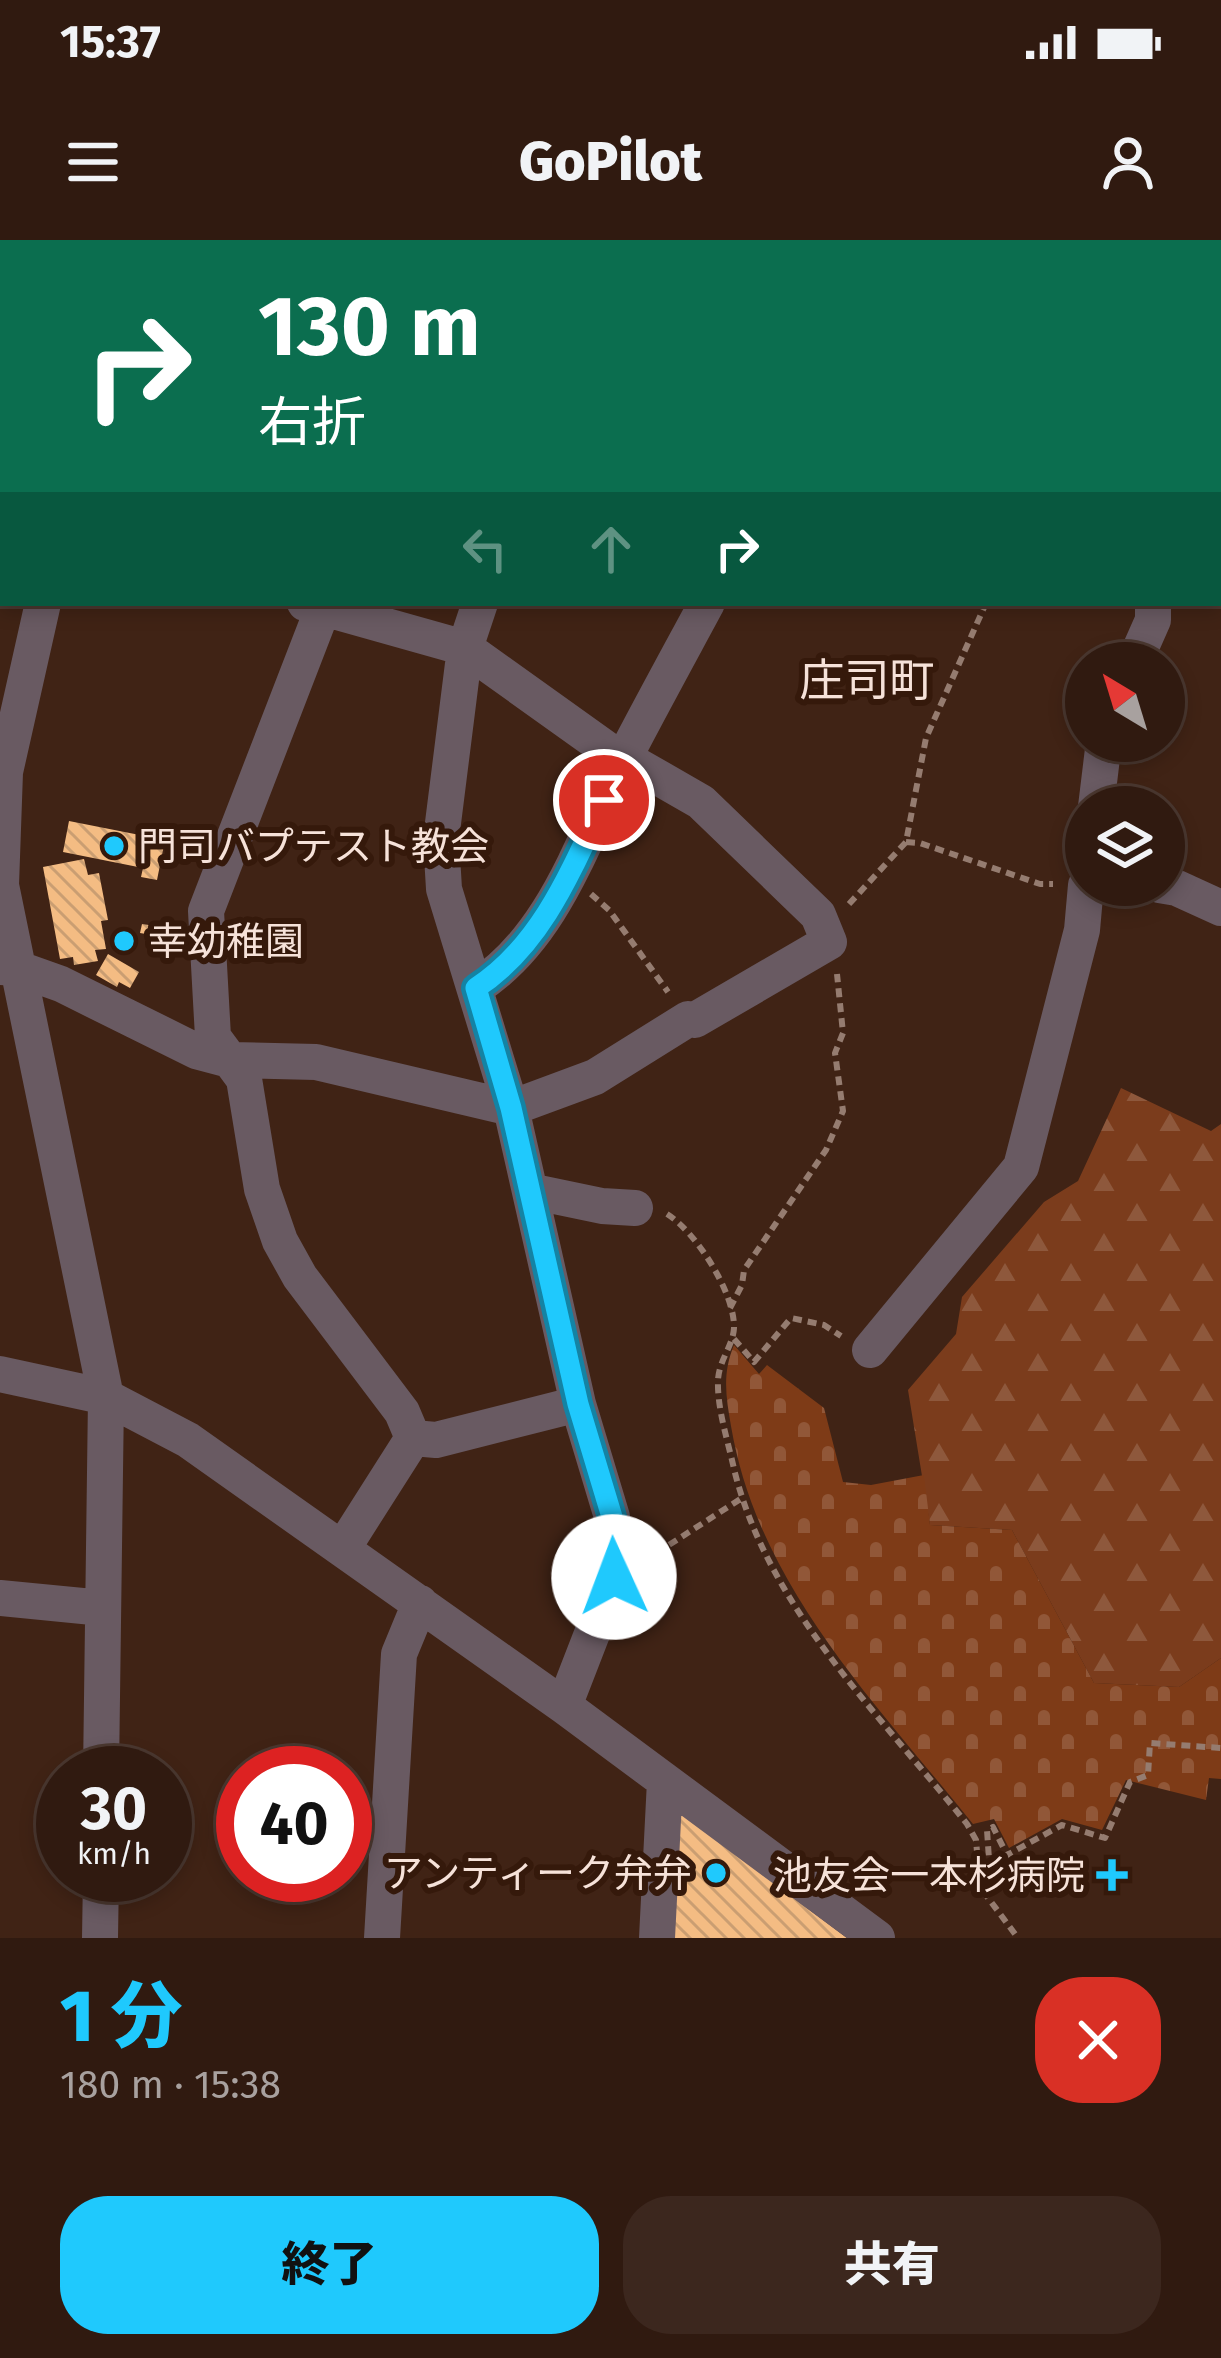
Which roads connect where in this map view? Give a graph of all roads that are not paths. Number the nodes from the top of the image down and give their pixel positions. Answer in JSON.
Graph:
{"nodes":[{"id":1,"x":42,"y":606,"type":"edge"},
{"id":2,"x":318,"y":606,"type":"edge"},
{"id":3,"x":321,"y":606,"type":"edge"},
{"id":4,"x":479,"y":606,"type":"edge"},
{"id":5,"x":705,"y":606,"type":"edge"},
{"id":6,"x":1152,"y":606,"type":"edge"},
{"id":7,"x":1143,"y":642,"type":"edge"},
{"id":8,"x":465,"y":648,"type":"junction"},
{"id":9,"x":622,"y":761,"type":"junction"},
{"id":10,"x":1185,"y":892,"type":"edge"},
{"id":11,"x":1084,"y":906,"type":"edge"},
{"id":12,"x":1221,"y":908,"type":"edge"},
{"id":13,"x":8,"y":968,"type":"edge"},
{"id":14,"x":476,"y":988,"type":"junction"},
{"id":15,"x":230,"y":1060,"type":"junction"},
{"id":16,"x":511,"y":1108,"type":"junction"},
{"id":17,"x":530,"y":1190,"type":"junction"},
{"id":18,"x":635,"y":1208,"type":"road end"},
{"id":19,"x":870,"y":1350,"type":"road end"},
{"id":20,"x":0,"y":1374,"type":"edge"},
{"id":21,"x":106,"y":1397,"type":"junction"},
{"id":22,"x":578,"y":1404,"type":"junction"},
{"id":23,"x":412,"y":1438,"type":"junction"},
{"id":24,"x":343,"y":1548,"type":"junction"},
{"id":25,"x":0,"y":1598,"type":"edge"},
{"id":26,"x":420,"y":1604,"type":"junction"},
{"id":27,"x":103,"y":1608,"type":"junction"},
{"id":28,"x":564,"y":1706,"type":"junction"},
{"id":29,"x":101,"y":1746,"type":"edge"},
{"id":30,"x":665,"y":1781,"type":"junction"},
{"id":31,"x":101,"y":1902,"type":"edge"},
{"id":32,"x":100,"y":1938,"type":"edge"},
{"id":33,"x":382,"y":1938,"type":"edge"},
{"id":34,"x":657,"y":1938,"type":"edge"},
{"id":35,"x":878,"y":1938,"type":"edge"}],
"edges":[{"from":1,"to":13,"type":"street"},
{"from":2,"to":15,"type":"street"},
{"from":3,"to":8,"type":"street"},
{"from":4,"to":8,"type":"street"},
{"from":5,"to":9,"type":"street"},
{"from":6,"to":7,"type":"street"},
{"from":8,"to":9,"type":"street"},
{"from":8,"to":14,"type":"street"},
{"from":9,"to":14,"type":"street"},
{"from":9,"to":16,"type":"street"},
{"from":10,"to":12,"type":"street"},
{"from":11,"to":19,"type":"street"},
{"from":13,"to":15,"type":"street"},
{"from":13,"to":21,"type":"street"},
{"from":14,"to":16,"type":"street"},
{"from":15,"to":16,"type":"street"},
{"from":15,"to":23,"type":"street"},
{"from":16,"to":17,"type":"street"},
{"from":17,"to":18,"type":"street"},
{"from":17,"to":22,"type":"street"},
{"from":20,"to":21,"type":"street"},
{"from":21,"to":24,"type":"street"},
{"from":21,"to":27,"type":"street"},
{"from":22,"to":23,"type":"street"},
{"from":22,"to":28,"type":"street"},
{"from":23,"to":24,"type":"street"},
{"from":24,"to":26,"type":"street"},
{"from":25,"to":27,"type":"street"},
{"from":26,"to":28,"type":"street"},
{"from":26,"to":33,"type":"street"},
{"from":27,"to":29,"type":"street"},
{"from":28,"to":30,"type":"street"},
{"from":30,"to":34,"type":"street"},
{"from":30,"to":35,"type":"street"},
{"from":31,"to":32,"type":"street"}]}
